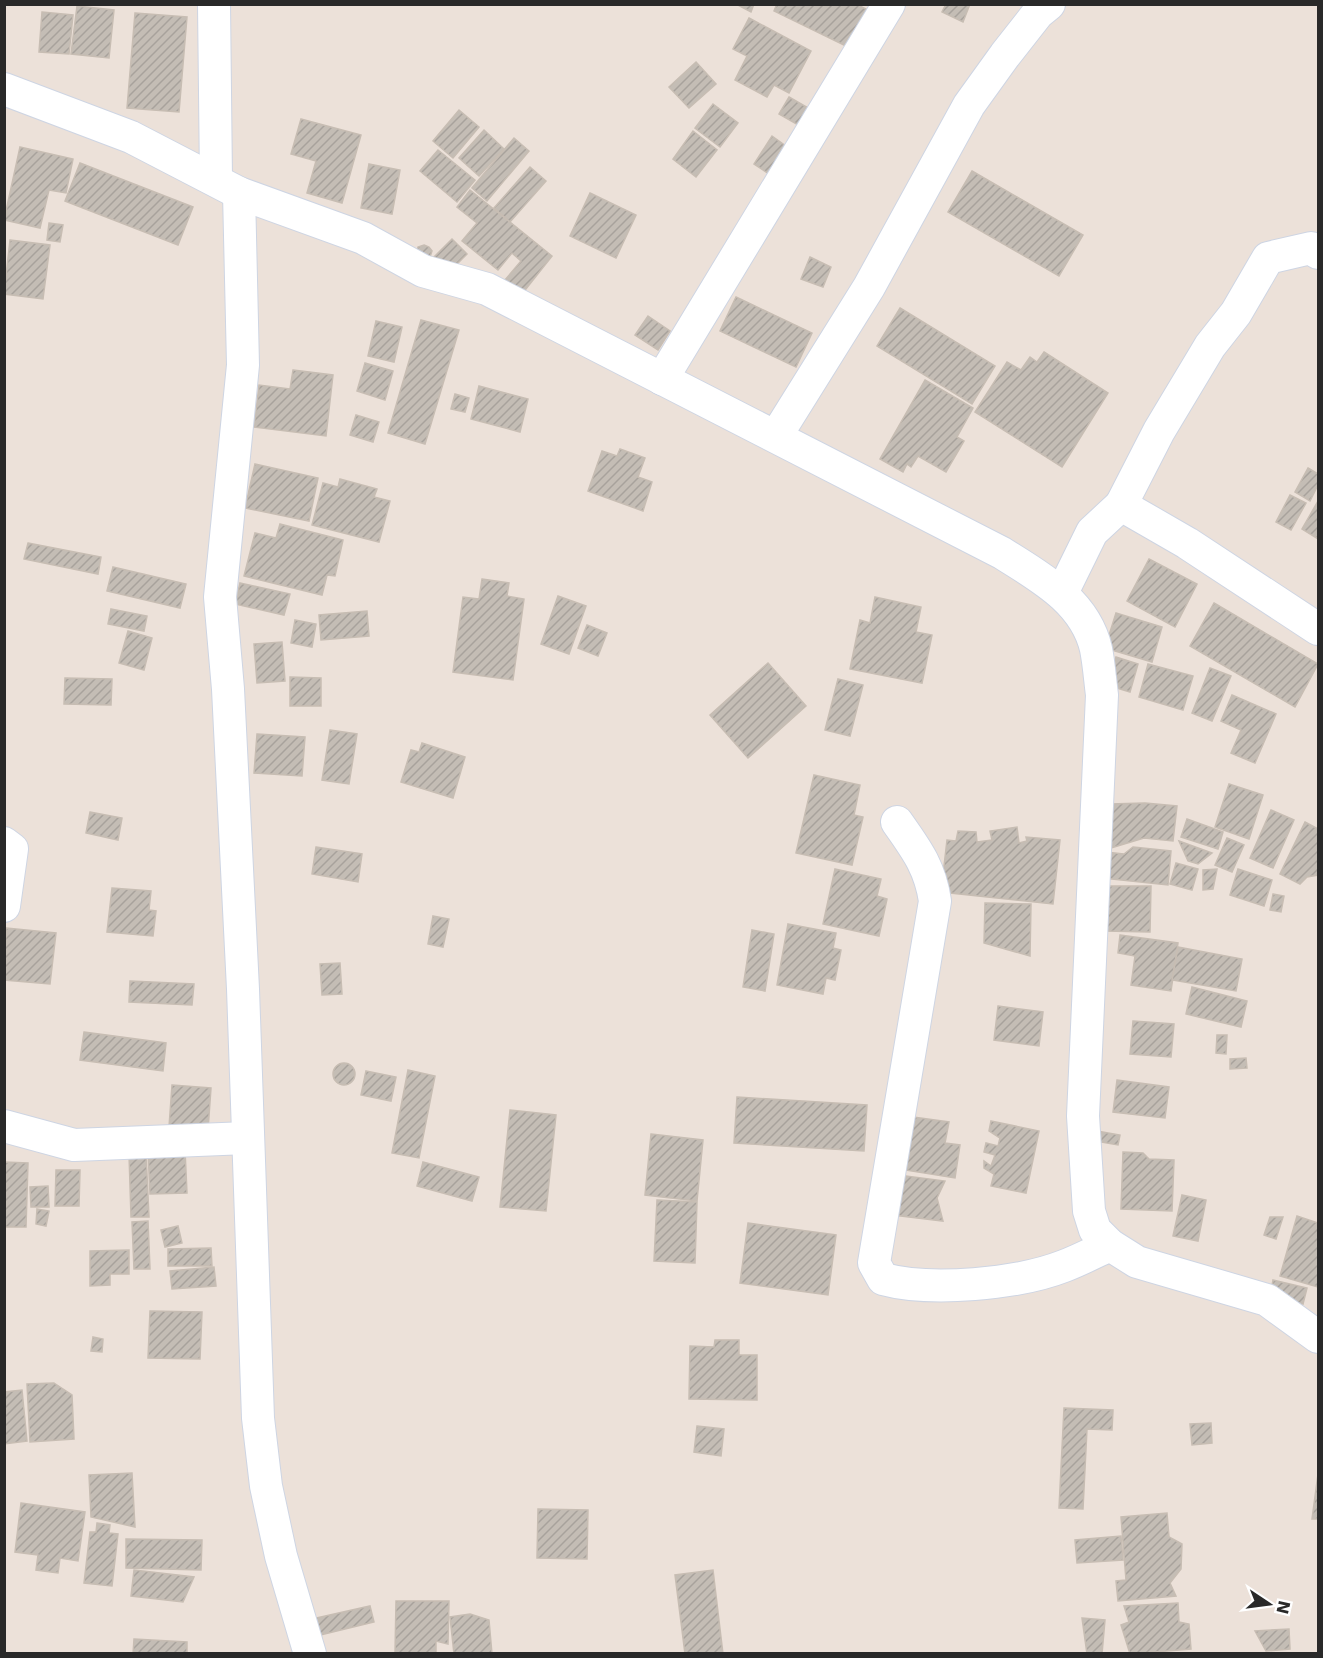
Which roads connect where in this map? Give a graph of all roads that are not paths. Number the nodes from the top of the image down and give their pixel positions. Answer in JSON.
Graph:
{"nodes":[{"id":1,"x":214,"y":4,"type":"edge"},
{"id":2,"x":889,"y":4,"type":"edge"},
{"id":3,"x":1049,"y":4,"type":"edge"},
{"id":4,"x":4,"y":89,"type":"edge"},
{"id":5,"x":228,"y":187,"type":"junction"},
{"id":6,"x":1318,"y":252,"type":"edge"},
{"id":7,"x":662,"y":379,"type":"junction"},
{"id":8,"x":776,"y":436,"type":"junction"},
{"id":9,"x":1121,"y":505,"type":"junction"},
{"id":10,"x":1062,"y":593,"type":"junction"},
{"id":11,"x":1318,"y":629,"type":"edge"},
{"id":12,"x":897,"y":822,"type":"dead end"},
{"id":13,"x":4,"y":843,"type":"edge"},
{"id":14,"x":4,"y":906,"type":"edge"},
{"id":15,"x":4,"y":1126,"type":"edge"},
{"id":16,"x":248,"y":1138,"type":"junction"},
{"id":17,"x":1110,"y":1245,"type":"junction"},
{"id":18,"x":1318,"y":1337,"type":"edge"},
{"id":19,"x":310,"y":1653,"type":"edge"}],
"edges":[{"from":1,"to":5,"type":"street"},
{"from":2,"to":7,"type":"street"},
{"from":3,"to":8,"type":"street"},
{"from":4,"to":5,"type":"street"},
{"from":5,"to":7,"type":"street"},
{"from":5,"to":16,"type":"street"},
{"from":6,"to":9,"type":"street"},
{"from":7,"to":8,"type":"street"},
{"from":8,"to":10,"type":"street"},
{"from":9,"to":10,"type":"street"},
{"from":9,"to":11,"type":"street"},
{"from":10,"to":17,"type":"street"},
{"from":12,"to":17,"type":"street"},
{"from":13,"to":14,"type":"street"},
{"from":15,"to":16,"type":"street"},
{"from":16,"to":19,"type":"street"},
{"from":17,"to":18,"type":"street"}]}
